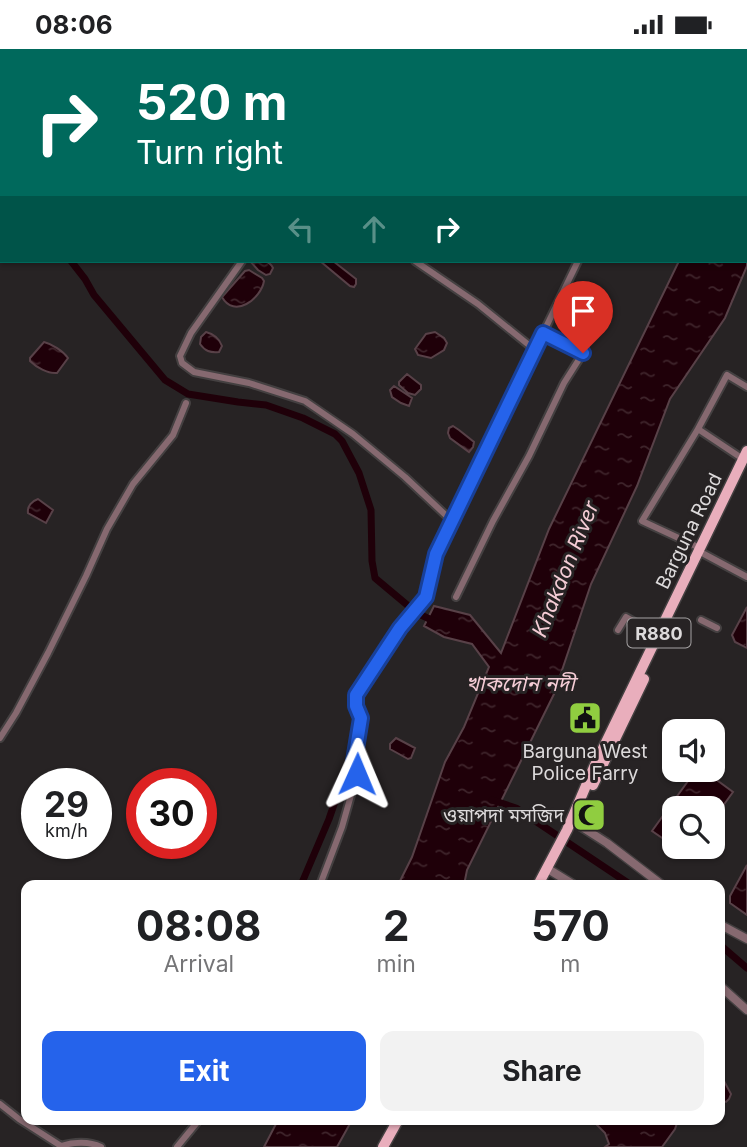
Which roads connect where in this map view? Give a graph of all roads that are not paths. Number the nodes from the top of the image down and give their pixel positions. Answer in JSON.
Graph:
{"nodes":[{"id":1,"x":241,"y":263,"type":"edge"},
{"id":2,"x":418,"y":263,"type":"edge"},
{"id":3,"x":577,"y":263,"type":"edge"},
{"id":4,"x":543,"y":333,"type":"junction"},
{"id":5,"x":535,"y":350,"type":"junction"},
{"id":6,"x":747,"y":387,"type":"edge"},
{"id":7,"x":187,"y":403,"type":"dead end"},
{"id":8,"x":698,"y":429,"type":"junction"},
{"id":9,"x":746,"y":458,"type":"edge"},
{"id":10,"x":452,"y":521,"type":"junction"},
{"id":11,"x":702,"y":551,"type":"junction"},
{"id":12,"x":747,"y":567,"type":"edge"},
{"id":13,"x":745,"y":575,"type":"edge"},
{"id":14,"x":456,"y":597,"type":"dead end"},
{"id":15,"x":701,"y":620,"type":"dead end"},
{"id":16,"x":717,"y":628,"type":"dead end"},
{"id":17,"x":618,"y":631,"type":"dead end"},
{"id":18,"x":658,"y":635,"type":"junction"},
{"id":19,"x":0,"y":738,"type":"edge"},
{"id":20,"x":570,"y":822,"type":"junction"},
{"id":21,"x":549,"y":867,"type":"junction"},
{"id":22,"x":322,"y":880,"type":"edge"},
{"id":23,"x":541,"y":880,"type":"edge"},
{"id":24,"x":567,"y":880,"type":"edge"},
{"id":25,"x":655,"y":880,"type":"edge"},
{"id":26,"x":725,"y":927,"type":"edge"},
{"id":27,"x":747,"y":939,"type":"edge"},
{"id":28,"x":725,"y":990,"type":"edge"},
{"id":29,"x":747,"y":1010,"type":"edge"},
{"id":30,"x":0,"y":1104,"type":"edge"},
{"id":31,"x":21,"y":1120,"type":"edge"},
{"id":32,"x":28,"y":1125,"type":"edge"},
{"id":33,"x":195,"y":1125,"type":"edge"},
{"id":34,"x":395,"y":1125,"type":"edge"},
{"id":35,"x":101,"y":1147,"type":"edge"},
{"id":36,"x":177,"y":1147,"type":"edge"},
{"id":37,"x":383,"y":1147,"type":"edge"}],
"edges":[{"from":1,"to":10,"type":"street"},
{"from":2,"to":5,"type":"street"},
{"from":3,"to":4,"type":"street"},
{"from":4,"to":5,"type":"street"},
{"from":4,"to":14,"type":"street"},
{"from":5,"to":10,"type":"street"},
{"from":6,"to":8,"type":"street"},
{"from":7,"to":19,"type":"street"},
{"from":8,"to":9,"type":"street"},
{"from":8,"to":11,"type":"street"},
{"from":9,"to":11,"type":"main road","name":"Barguna Road","number":"R880"},
{"from":10,"to":22,"type":"street"},
{"from":11,"to":13,"type":"street"},
{"from":11,"to":18,"type":"main road","name":"Barguna Road","number":"R880"},
{"from":11,"to":20,"type":"main road","name":"Barguna Road","number":"R880"},
{"from":12,"to":13,"type":"street"},
{"from":15,"to":16,"type":"street"},
{"from":17,"to":18,"type":"street"},
{"from":18,"to":20,"type":"main road","name":"Barguna Road","number":"R880"},
{"from":20,"to":21,"type":"main road","name":"Barguna Road","number":"R880"},
{"from":20,"to":25,"type":"street"},
{"from":21,"to":23,"type":"main road","name":"Barguna Road","number":"R880"},
{"from":21,"to":24,"type":"street"},
{"from":26,"to":27,"type":"street"},
{"from":28,"to":29,"type":"street"},
{"from":30,"to":31,"type":"street"},
{"from":32,"to":35,"type":"street"},
{"from":33,"to":36,"type":"street"},
{"from":34,"to":37,"type":"main road"}]}
